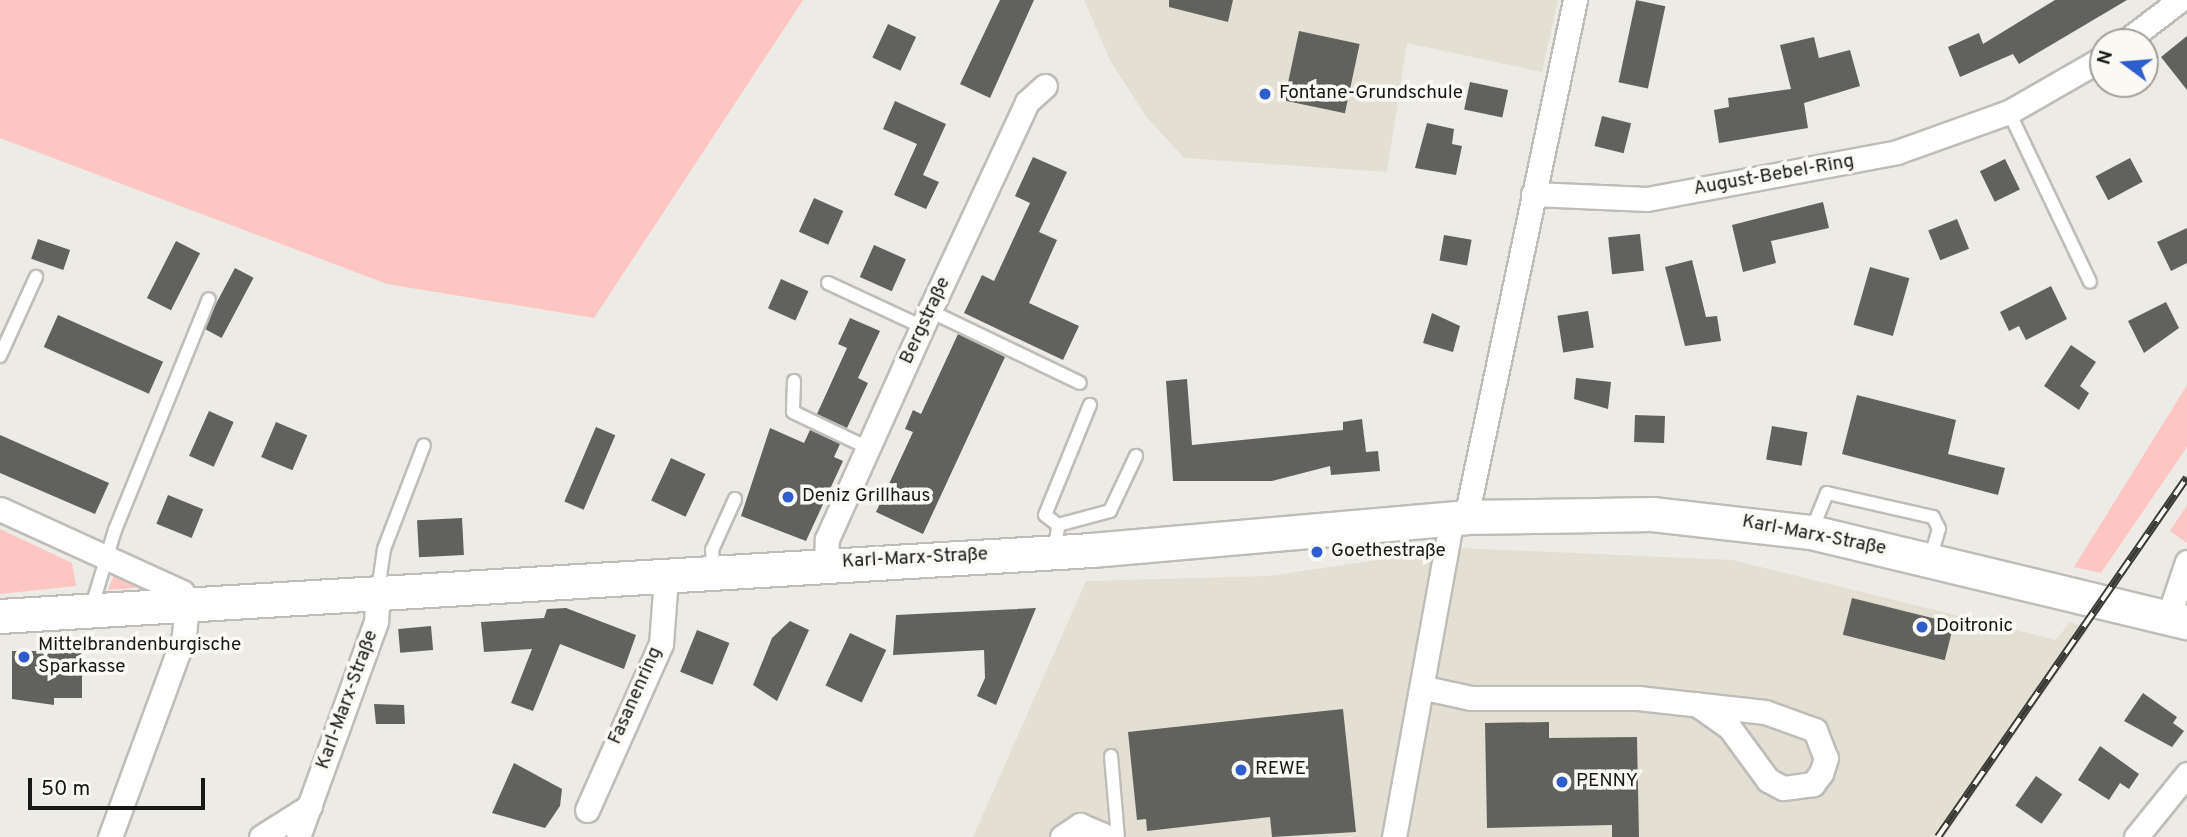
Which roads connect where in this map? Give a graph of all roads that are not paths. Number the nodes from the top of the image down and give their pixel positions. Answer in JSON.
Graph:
{"nodes":[{"id":1,"x":1575,"y":0,"type":"edge"},
{"id":2,"x":2180,"y":0,"type":"edge"},
{"id":3,"x":2143,"y":28,"type":"edge"},
{"id":4,"x":2089,"y":66,"type":"edge"},
{"id":5,"x":1045,"y":86,"type":"dead end"},
{"id":6,"x":2009,"y":112,"type":"junction"},
{"id":7,"x":1533,"y":194,"type":"junction"},
{"id":8,"x":36,"y":277,"type":"dead end"},
{"id":9,"x":2090,"y":282,"type":"dead end"},
{"id":10,"x":828,"y":283,"type":"dead end"},
{"id":11,"x":209,"y":299,"type":"dead end"},
{"id":12,"x":927,"y":319,"type":"junction"},
{"id":13,"x":0,"y":356,"type":"edge"},
{"id":14,"x":794,"y":382,"type":"dead end"},
{"id":15,"x":1080,"y":383,"type":"dead end"},
{"id":16,"x":1090,"y":405,"type":"dead end"},
{"id":17,"x":424,"y":446,"type":"dead end"},
{"id":18,"x":868,"y":448,"type":"junction"},
{"id":19,"x":1136,"y":456,"type":"dead end"},
{"id":20,"x":735,"y":499,"type":"dead end"},
{"id":21,"x":0,"y":509,"type":"edge"},
{"id":22,"x":1459,"y":517,"type":"junction"},
{"id":23,"x":1056,"y":538,"type":"junction"},
{"id":24,"x":107,"y":557,"type":"junction"},
{"id":25,"x":2187,"y":562,"type":"edge"},
{"id":26,"x":826,"y":564,"type":"junction"},
{"id":27,"x":713,"y":573,"type":"junction"},
{"id":28,"x":666,"y":577,"type":"junction"},
{"id":29,"x":378,"y":592,"type":"junction"},
{"id":30,"x":187,"y":606,"type":"junction"},
{"id":31,"x":90,"y":611,"type":"junction"},
{"id":32,"x":0,"y":616,"type":"edge"},
{"id":33,"x":2178,"y":620,"type":"edge"},
{"id":34,"x":1424,"y":688,"type":"junction"},
{"id":35,"x":1696,"y":704,"type":"junction"},
{"id":36,"x":1111,"y":756,"type":"dead end"},
{"id":37,"x":2187,"y":774,"type":"edge"},
{"id":38,"x":310,"y":806,"type":"junction"},
{"id":39,"x":587,"y":810,"type":"dead end"},
{"id":40,"x":110,"y":837,"type":"edge"},
{"id":41,"x":261,"y":837,"type":"edge"},
{"id":42,"x":298,"y":837,"type":"edge"},
{"id":43,"x":1062,"y":837,"type":"edge"},
{"id":44,"x":1108,"y":837,"type":"edge"},
{"id":45,"x":1118,"y":837,"type":"edge"},
{"id":46,"x":1394,"y":837,"type":"edge"},
{"id":47,"x":2136,"y":837,"type":"edge"}],
"edges":[{"from":1,"to":7,"type":"street"},
{"from":2,"to":3,"type":"street"},
{"from":4,"to":6,"type":"street","name":"August-Bebel-Ring"},
{"from":5,"to":12,"type":"street","name":"Bergstraße"},
{"from":6,"to":7,"type":"street","name":"August-Bebel-Ring"},
{"from":6,"to":9,"type":"lane"},
{"from":7,"to":22,"type":"street"},
{"from":8,"to":13,"type":"lane"},
{"from":10,"to":12,"type":"lane"},
{"from":11,"to":24,"type":"lane"},
{"from":12,"to":15,"type":"lane"},
{"from":12,"to":18,"type":"street","name":"Bergstraße"},
{"from":14,"to":18,"type":"lane"},
{"from":16,"to":23,"type":"lane"},
{"from":17,"to":29,"type":"lane"},
{"from":18,"to":26,"type":"street","name":"Bergstraße"},
{"from":19,"to":23,"type":"lane"},
{"from":20,"to":27,"type":"lane"},
{"from":21,"to":24,"type":"street"},
{"from":22,"to":23,"type":"street","name":"Karl-Marx-Straße"},
{"from":22,"to":33,"type":"street","name":"Karl-Marx-Straße"},
{"from":22,"to":34,"type":"street"},
{"from":23,"to":26,"type":"street","name":"Karl-Marx-Straße"},
{"from":24,"to":30,"type":"street"},
{"from":24,"to":31,"type":"lane"},
{"from":25,"to":33,"type":"street"},
{"from":26,"to":27,"type":"street","name":"Karl-Marx-Straße"},
{"from":27,"to":28,"type":"street","name":"Karl-Marx-Straße"},
{"from":28,"to":29,"type":"street","name":"Karl-Marx-Straße"},
{"from":28,"to":39,"type":"street","name":"Fasanenring"},
{"from":29,"to":30,"type":"street","name":"Karl-Marx-Straße"},
{"from":29,"to":38,"type":"street","name":"Karl-Marx-Straße"},
{"from":30,"to":31,"type":"street","name":"Karl-Marx-Straße"},
{"from":30,"to":40,"type":"street"},
{"from":31,"to":32,"type":"street","name":"Karl-Marx-Straße"},
{"from":34,"to":35,"type":"street"},
{"from":34,"to":46,"type":"street"},
{"from":35,"to":35,"type":"street"},
{"from":36,"to":45,"type":"lane"},
{"from":37,"to":47,"type":"street"},
{"from":38,"to":41,"type":"street"},
{"from":38,"to":42,"type":"street","name":"Karl-Marx-Straße"},
{"from":43,"to":44,"type":"street"}]}
